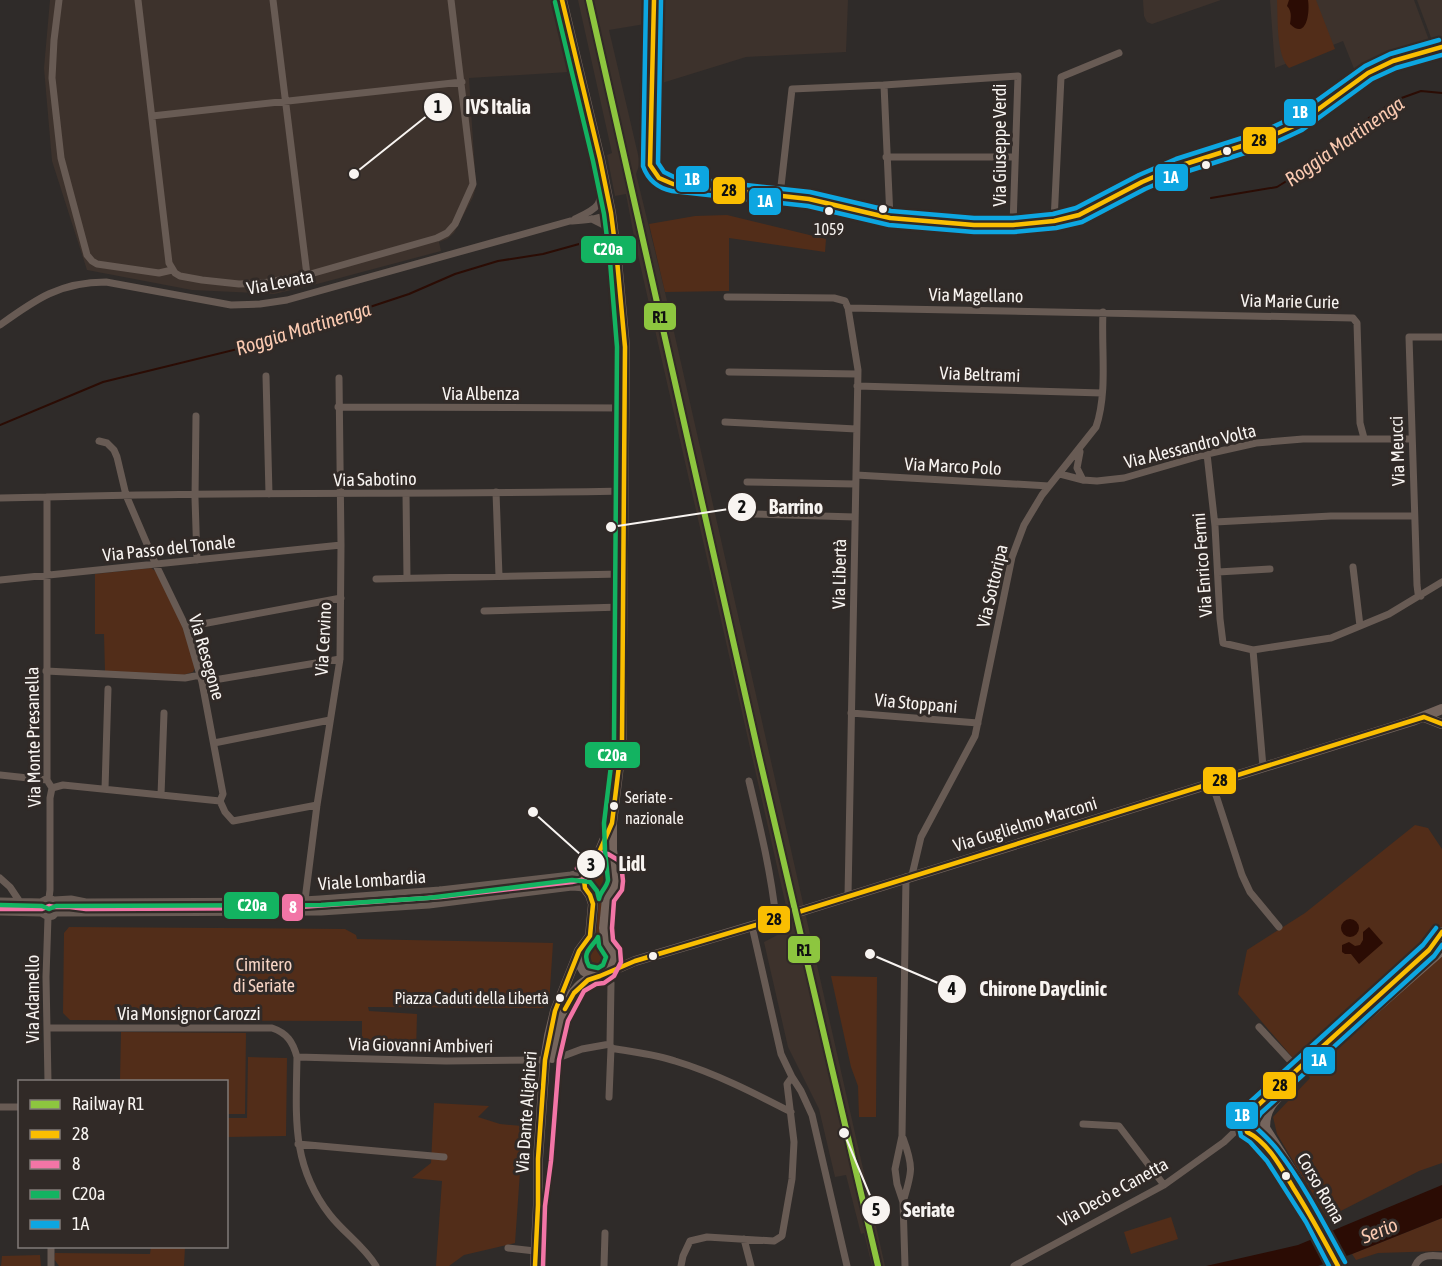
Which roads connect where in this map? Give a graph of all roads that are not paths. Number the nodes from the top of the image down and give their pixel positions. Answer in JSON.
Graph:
{"nodes":[{"id":1,"x":59,"y":0,"type":"edge"},
{"id":2,"x":138,"y":0,"type":"edge"},
{"id":3,"x":273,"y":0,"type":"edge"},
{"id":4,"x":451,"y":0,"type":"edge"},
{"id":5,"x":562,"y":0,"type":"edge"},
{"id":6,"x":654,"y":0,"type":"edge"},
{"id":7,"x":1442,"y":47,"type":"edge"},
{"id":8,"x":1428,"y":52,"type":"junction"},
{"id":9,"x":1442,"y":52,"type":"edge"},
{"id":10,"x":1119,"y":53,"type":"dead end"},
{"id":11,"x":462,"y":82,"type":"junction"},
{"id":12,"x":884,"y":85,"type":"junction"},
{"id":13,"x":285,"y":102,"type":"junction"},
{"id":14,"x":152,"y":116,"type":"junction"},
{"id":15,"x":886,"y":157,"type":"junction"},
{"id":16,"x":1015,"y":157,"type":"junction"},
{"id":17,"x":600,"y":159,"type":"junction"},
{"id":18,"x":780,"y":195,"type":"junction"},
{"id":19,"x":594,"y":209,"type":"junction"},
{"id":20,"x":611,"y":213,"type":"junction"},
{"id":21,"x":890,"y":218,"type":"junction"},
{"id":22,"x":592,"y":219,"type":"junction"},
{"id":23,"x":570,"y":221,"type":"junction"},
{"id":24,"x":1054,"y":221,"type":"junction"},
{"id":25,"x":1013,"y":225,"type":"junction"},
{"id":26,"x":615,"y":236,"type":"junction"},
{"id":27,"x":172,"y":270,"type":"junction"},
{"id":28,"x":307,"y":275,"type":"junction"},
{"id":29,"x":727,"y":297,"type":"dead end"},
{"id":30,"x":848,"y":308,"type":"junction"},
{"id":31,"x":1103,"y":312,"type":"junction"},
{"id":32,"x":0,"y":325,"type":"edge"},
{"id":33,"x":1442,"y":336,"type":"edge"},
{"id":34,"x":729,"y":372,"type":"dead end"},
{"id":35,"x":857,"y":374,"type":"junction"},
{"id":36,"x":266,"y":376,"type":"dead end"},
{"id":37,"x":339,"y":378,"type":"dead end"},
{"id":38,"x":857,"y":386,"type":"junction"},
{"id":39,"x":1102,"y":393,"type":"junction"},
{"id":40,"x":338,"y":407,"type":"junction"},
{"id":41,"x":624,"y":408,"type":"junction"},
{"id":42,"x":196,"y":416,"type":"dead end"},
{"id":43,"x":725,"y":423,"type":"dead end"},
{"id":44,"x":856,"y":429,"type":"junction"},
{"id":45,"x":1364,"y":438,"type":"junction"},
{"id":46,"x":1412,"y":440,"type":"junction"},
{"id":47,"x":99,"y":441,"type":"dead end"},
{"id":48,"x":1081,"y":447,"type":"junction"},
{"id":49,"x":1207,"y":454,"type":"junction"},
{"id":50,"x":1060,"y":474,"type":"junction"},
{"id":51,"x":856,"y":475,"type":"junction"},
{"id":52,"x":1083,"y":480,"type":"junction"},
{"id":53,"x":747,"y":482,"type":"dead end"},
{"id":54,"x":855,"y":484,"type":"junction"},
{"id":55,"x":1049,"y":486,"type":"junction"},
{"id":56,"x":624,"y":491,"type":"junction"},
{"id":57,"x":496,"y":492,"type":"junction"},
{"id":58,"x":406,"y":493,"type":"junction"},
{"id":59,"x":269,"y":494,"type":"junction"},
{"id":60,"x":339,"y":494,"type":"junction"},
{"id":61,"x":126,"y":495,"type":"junction"},
{"id":62,"x":195,"y":495,"type":"junction"},
{"id":63,"x":46,"y":497,"type":"junction"},
{"id":64,"x":0,"y":498,"type":"edge"},
{"id":65,"x":753,"y":514,"type":"dead end"},
{"id":66,"x":1414,"y":516,"type":"junction"},
{"id":67,"x":855,"y":517,"type":"junction"},
{"id":68,"x":1215,"y":522,"type":"junction"},
{"id":69,"x":341,"y":545,"type":"junction"},
{"id":70,"x":197,"y":560,"type":"junction"},
{"id":71,"x":156,"y":565,"type":"junction"},
{"id":72,"x":1353,"y":567,"type":"dead end"},
{"id":73,"x":1270,"y":569,"type":"dead end"},
{"id":74,"x":1218,"y":572,"type":"junction"},
{"id":75,"x":622,"y":574,"type":"junction"},
{"id":76,"x":47,"y":575,"type":"junction"},
{"id":77,"x":499,"y":576,"type":"junction"},
{"id":78,"x":407,"y":578,"type":"junction"},
{"id":79,"x":376,"y":579,"type":"dead end"},
{"id":80,"x":0,"y":580,"type":"edge"},
{"id":81,"x":1442,"y":582,"type":"edge"},
{"id":82,"x":1421,"y":596,"type":"junction"},
{"id":83,"x":340,"y":598,"type":"junction"},
{"id":84,"x":622,"y":607,"type":"junction"},
{"id":85,"x":484,"y":611,"type":"dead end"},
{"id":86,"x":1360,"y":626,"type":"junction"},
{"id":87,"x":186,"y":627,"type":"junction"},
{"id":88,"x":1253,"y":650,"type":"junction"},
{"id":89,"x":340,"y":658,"type":"junction"},
{"id":90,"x":46,"y":671,"type":"junction"},
{"id":91,"x":201,"y":679,"type":"junction"},
{"id":92,"x":108,"y":689,"type":"dead end"},
{"id":93,"x":1442,"y":709,"type":"edge"},
{"id":94,"x":851,"y":712,"type":"junction"},
{"id":95,"x":164,"y":713,"type":"dead end"},
{"id":96,"x":1424,"y":717,"type":"junction"},
{"id":97,"x":330,"y":720,"type":"junction"},
{"id":98,"x":978,"y":723,"type":"junction"},
{"id":99,"x":1442,"y":724,"type":"edge"},
{"id":100,"x":214,"y":743,"type":"junction"},
{"id":101,"x":1263,"y":767,"type":"junction"},
{"id":102,"x":0,"y":775,"type":"edge"},
{"id":103,"x":47,"y":780,"type":"junction"},
{"id":104,"x":749,"y":781,"type":"dead end"},
{"id":105,"x":1212,"y":783,"type":"junction"},
{"id":106,"x":52,"y":788,"type":"junction"},
{"id":107,"x":105,"y":789,"type":"junction"},
{"id":108,"x":161,"y":795,"type":"junction"},
{"id":109,"x":220,"y":801,"type":"junction"},
{"id":110,"x":317,"y":805,"type":"junction"},
{"id":111,"x":612,"y":823,"type":"junction"},
{"id":112,"x":592,"y":860,"type":"junction"},
{"id":113,"x":614,"y":866,"type":"junction"},
{"id":114,"x":583,"y":872,"type":"junction"},
{"id":115,"x":909,"y":876,"type":"junction"},
{"id":116,"x":0,"y":878,"type":"edge"},
{"id":117,"x":523,"y":880,"type":"junction"},
{"id":118,"x":585,"y":888,"type":"junction"},
{"id":119,"x":440,"y":890,"type":"junction"},
{"id":120,"x":523,"y":894,"type":"junction"},
{"id":121,"x":848,"y":896,"type":"junction"},
{"id":122,"x":48,"y":900,"type":"junction"},
{"id":123,"x":305,"y":900,"type":"junction"},
{"id":124,"x":0,"y":901,"type":"edge"},
{"id":125,"x":246,"y":901,"type":"junction"},
{"id":126,"x":20,"y":902,"type":"junction"},
{"id":127,"x":429,"y":905,"type":"junction"},
{"id":128,"x":0,"y":912,"type":"edge"},
{"id":129,"x":56,"y":913,"type":"junction"},
{"id":130,"x":253,"y":913,"type":"junction"},
{"id":131,"x":44,"y":915,"type":"junction"},
{"id":132,"x":776,"y":919,"type":"junction"},
{"id":133,"x":752,"y":926,"type":"junction"},
{"id":134,"x":1279,"y":927,"type":"dead end"},
{"id":135,"x":1442,"y":932,"type":"edge"},
{"id":136,"x":1442,"y":941,"type":"edge"},
{"id":137,"x":584,"y":944,"type":"junction"},
{"id":138,"x":610,"y":947,"type":"junction"},
{"id":139,"x":1441,"y":952,"type":"edge"},
{"id":140,"x":578,"y":955,"type":"junction"},
{"id":141,"x":635,"y":961,"type":"junction"},
{"id":142,"x":600,"y":975,"type":"junction"},
{"id":143,"x":1389,"y":987,"type":"junction"},
{"id":144,"x":1259,"y":1027,"type":"dead end"},
{"id":145,"x":47,"y":1028,"type":"junction"},
{"id":146,"x":610,"y":1046,"type":"junction"},
{"id":147,"x":297,"y":1057,"type":"junction"},
{"id":148,"x":558,"y":1058,"type":"dead end"},
{"id":149,"x":545,"y":1060,"type":"junction"},
{"id":150,"x":1298,"y":1069,"type":"junction"},
{"id":151,"x":792,"y":1077,"type":"junction"},
{"id":152,"x":48,"y":1080,"type":"edge"},
{"id":153,"x":609,"y":1097,"type":"dead end"},
{"id":154,"x":0,"y":1107,"type":"edge"},
{"id":155,"x":18,"y":1107,"type":"edge"},
{"id":156,"x":791,"y":1112,"type":"junction"},
{"id":157,"x":1083,"y":1124,"type":"dead end"},
{"id":158,"x":1265,"y":1125,"type":"junction"},
{"id":159,"x":1249,"y":1126,"type":"junction"},
{"id":160,"x":903,"y":1136,"type":"junction"},
{"id":161,"x":298,"y":1144,"type":"junction"},
{"id":162,"x":909,"y":1154,"type":"junction"},
{"id":163,"x":899,"y":1155,"type":"junction"},
{"id":164,"x":444,"y":1157,"type":"dead end"},
{"id":165,"x":897,"y":1184,"type":"junction"},
{"id":166,"x":908,"y":1185,"type":"junction"},
{"id":167,"x":1164,"y":1185,"type":"junction"},
{"id":168,"x":903,"y":1202,"type":"junction"},
{"id":169,"x":538,"y":1205,"type":"junction"},
{"id":170,"x":1315,"y":1216,"type":"junction"},
{"id":171,"x":606,"y":1233,"type":"dead end"},
{"id":172,"x":744,"y":1239,"type":"junction"},
{"id":173,"x":51,"y":1248,"type":"edge"},
{"id":174,"x":508,"y":1248,"type":"dead end"},
{"id":175,"x":536,"y":1251,"type":"junction"},
{"id":176,"x":1442,"y":1256,"type":"edge"},
{"id":177,"x":51,"y":1266,"type":"edge"},
{"id":178,"x":376,"y":1266,"type":"edge"},
{"id":179,"x":535,"y":1266,"type":"edge"},
{"id":180,"x":604,"y":1266,"type":"edge"},
{"id":181,"x":681,"y":1266,"type":"edge"},
{"id":182,"x":751,"y":1266,"type":"edge"},
{"id":183,"x":847,"y":1266,"type":"edge"},
{"id":184,"x":905,"y":1266,"type":"edge"},
{"id":185,"x":1014,"y":1266,"type":"edge"},
{"id":186,"x":1338,"y":1266,"type":"edge"},
{"id":187,"x":1346,"y":1266,"type":"edge"},
{"id":188,"x":1415,"y":1266,"type":"edge"}],
"edges":[{"from":1,"to":27,"type":"street"},
{"from":2,"to":14,"type":"street"},
{"from":3,"to":13,"type":"street"},
{"from":4,"to":11,"type":"street"},
{"from":5,"to":17,"type":"main road"},
{"from":6,"to":18,"type":"street"},
{"from":7,"to":8,"type":"street"},
{"from":8,"to":9,"type":"street"},
{"from":8,"to":24,"type":"street"},
{"from":10,"to":24,"type":"street"},
{"from":11,"to":13,"type":"street"},
{"from":11,"to":28,"type":"street"},
{"from":12,"to":15,"type":"street"},
{"from":12,"to":16,"type":"street","name":"Via Giuseppe Verdi"},
{"from":12,"to":18,"type":"street"},
{"from":13,"to":14,"type":"street"},
{"from":13,"to":28,"type":"street"},
{"from":14,"to":27,"type":"street"},
{"from":15,"to":16,"type":"street"},
{"from":15,"to":21,"type":"street"},
{"from":16,"to":25,"type":"street","name":"Via Giuseppe Verdi"},
{"from":17,"to":19,"type":"street"},
{"from":17,"to":20,"type":"main road"},
{"from":18,"to":21,"type":"street"},
{"from":19,"to":20,"type":"street"},
{"from":19,"to":23,"type":"street","name":"Via Levata"},
{"from":20,"to":22,"type":"street","name":"Via Levata"},
{"from":20,"to":26,"type":"main road"},
{"from":21,"to":25,"type":"street"},
{"from":22,"to":23,"type":"street","name":"Via Levata"},
{"from":22,"to":26,"type":"street"},
{"from":23,"to":32,"type":"street","name":"Via Levata"},
{"from":24,"to":25,"type":"street"},
{"from":26,"to":41,"type":"main road"},
{"from":27,"to":28,"type":"street"},
{"from":29,"to":30,"type":"street"},
{"from":30,"to":31,"type":"street","name":"Via Magellano"},
{"from":30,"to":35,"type":"street","name":"Via Libertà"},
{"from":31,"to":39,"type":"street","name":"Via Sottoripa"},
{"from":31,"to":45,"type":"street","name":"Via Marie Curie"},
{"from":33,"to":46,"type":"street","name":"Via Meucci"},
{"from":34,"to":35,"type":"street"},
{"from":35,"to":38,"type":"street","name":"Via Libertà"},
{"from":36,"to":59,"type":"street"},
{"from":37,"to":40,"type":"street","name":"Via Cervino"},
{"from":38,"to":39,"type":"street","name":"Via Beltrami"},
{"from":38,"to":44,"type":"street","name":"Via Libertà"},
{"from":39,"to":48,"type":"street","name":"Via Sottoripa"},
{"from":40,"to":41,"type":"street","name":"Via Albenza"},
{"from":40,"to":60,"type":"street","name":"Via Cervino"},
{"from":41,"to":56,"type":"main road"},
{"from":42,"to":62,"type":"street"},
{"from":43,"to":44,"type":"street"},
{"from":44,"to":51,"type":"street","name":"Via Libertà"},
{"from":45,"to":46,"type":"street","name":"Via Alessandro Volta"},
{"from":45,"to":49,"type":"street","name":"Via Alessandro Volta"},
{"from":46,"to":66,"type":"street","name":"Via Meucci"},
{"from":47,"to":61,"type":"street","name":"Via Resegone"},
{"from":48,"to":50,"type":"street","name":"Via Sottoripa"},
{"from":48,"to":52,"type":"street"},
{"from":49,"to":52,"type":"street","name":"Via Alessandro Volta"},
{"from":49,"to":68,"type":"street","name":"Via Enrico Fermi"},
{"from":50,"to":52,"type":"street","name":"Via Alessandro Volta"},
{"from":50,"to":55,"type":"street","name":"Via Sottoripa"},
{"from":51,"to":54,"type":"street","name":"Via Libertà"},
{"from":51,"to":55,"type":"street","name":"Via Marco Polo"},
{"from":53,"to":54,"type":"street"},
{"from":54,"to":67,"type":"street","name":"Via Libertà"},
{"from":55,"to":98,"type":"street","name":"Via Sottoripa"},
{"from":56,"to":57,"type":"street","name":"Via Sabotino"},
{"from":56,"to":75,"type":"main road"},
{"from":57,"to":58,"type":"street","name":"Via Sabotino"},
{"from":57,"to":77,"type":"street"},
{"from":58,"to":60,"type":"street","name":"Via Sabotino"},
{"from":58,"to":78,"type":"street"},
{"from":59,"to":60,"type":"street","name":"Via Sabotino"},
{"from":59,"to":62,"type":"street","name":"Via Sabotino"},
{"from":60,"to":69,"type":"street","name":"Via Cervino"},
{"from":61,"to":62,"type":"street","name":"Via Sabotino"},
{"from":61,"to":63,"type":"street","name":"Via Sabotino"},
{"from":61,"to":71,"type":"street","name":"Via Resegone"},
{"from":62,"to":70,"type":"street"},
{"from":63,"to":64,"type":"street","name":"Via Sabotino"},
{"from":63,"to":76,"type":"street","name":"Via Monte Presanella"},
{"from":65,"to":67,"type":"street"},
{"from":66,"to":68,"type":"street"},
{"from":66,"to":82,"type":"street","name":"Via Meucci"},
{"from":67,"to":94,"type":"street","name":"Via Libertà"},
{"from":68,"to":74,"type":"street","name":"Via Enrico Fermi"},
{"from":69,"to":70,"type":"street","name":"Via Passo del Tonale"},
{"from":69,"to":83,"type":"street","name":"Via Cervino"},
{"from":70,"to":71,"type":"street","name":"Via Passo del Tonale"},
{"from":71,"to":76,"type":"street","name":"Via Passo del Tonale"},
{"from":71,"to":87,"type":"street","name":"Via Resegone"},
{"from":72,"to":86,"type":"street"},
{"from":73,"to":74,"type":"street"},
{"from":74,"to":88,"type":"street","name":"Via Enrico Fermi"},
{"from":75,"to":77,"type":"street"},
{"from":75,"to":84,"type":"main road"},
{"from":76,"to":80,"type":"street","name":"Via Passo del Tonale"},
{"from":76,"to":90,"type":"street","name":"Via Monte Presanella"},
{"from":77,"to":78,"type":"street"},
{"from":78,"to":79,"type":"street"},
{"from":81,"to":82,"type":"street"},
{"from":82,"to":86,"type":"street"},
{"from":83,"to":87,"type":"street"},
{"from":83,"to":89,"type":"street","name":"Via Cervino"},
{"from":84,"to":85,"type":"street"},
{"from":84,"to":111,"type":"main road"},
{"from":86,"to":88,"type":"street"},
{"from":87,"to":91,"type":"street","name":"Via Resegone"},
{"from":88,"to":101,"type":"street"},
{"from":89,"to":91,"type":"street"},
{"from":89,"to":97,"type":"street","name":"Via Cervino"},
{"from":90,"to":91,"type":"street"},
{"from":90,"to":103,"type":"street","name":"Via Monte Presanella"},
{"from":91,"to":100,"type":"street","name":"Via Resegone"},
{"from":92,"to":107,"type":"street"},
{"from":93,"to":96,"type":"main road","name":"Via Guglielmo Marconi"},
{"from":94,"to":98,"type":"street","name":"Via Stoppani"},
{"from":94,"to":121,"type":"street","name":"Via Libertà"},
{"from":95,"to":108,"type":"street"},
{"from":96,"to":99,"type":"main road"},
{"from":96,"to":101,"type":"main road","name":"Via Guglielmo Marconi"},
{"from":97,"to":100,"type":"street"},
{"from":97,"to":110,"type":"street","name":"Via Cervino"},
{"from":98,"to":115,"type":"street","name":"Via Sottoripa"},
{"from":100,"to":109,"type":"street","name":"Via Resegone"},
{"from":101,"to":105,"type":"main road","name":"Via Guglielmo Marconi"},
{"from":102,"to":103,"type":"street"},
{"from":103,"to":106,"type":"street","name":"Via Monte Presanella"},
{"from":104,"to":132,"type":"street"},
{"from":105,"to":115,"type":"main road","name":"Via Guglielmo Marconi"},
{"from":105,"to":134,"type":"street"},
{"from":106,"to":107,"type":"street"},
{"from":106,"to":122,"type":"street","name":"Via Monte Presanella"},
{"from":107,"to":108,"type":"street"},
{"from":108,"to":109,"type":"street"},
{"from":109,"to":110,"type":"street"},
{"from":110,"to":123,"type":"street","name":"Via Cervino"},
{"from":111,"to":112,"type":"main road"},
{"from":111,"to":113,"type":"main road"},
{"from":112,"to":113,"type":"main road"},
{"from":112,"to":114,"type":"main road"},
{"from":113,"to":138,"type":"main road"},
{"from":114,"to":117,"type":"street","name":"Viale Lombardia"},
{"from":114,"to":118,"type":"main road"},
{"from":115,"to":121,"type":"main road","name":"Via Guglielmo Marconi"},
{"from":115,"to":160,"type":"street","name":"Via Sottoripa"},
{"from":116,"to":126,"type":"street"},
{"from":117,"to":119,"type":"street","name":"Viale Lombardia"},
{"from":117,"to":120,"type":"street"},
{"from":118,"to":120,"type":"street","name":"Viale Lombardia"},
{"from":118,"to":137,"type":"main road"},
{"from":119,"to":123,"type":"street","name":"Viale Lombardia"},
{"from":119,"to":127,"type":"street"},
{"from":120,"to":127,"type":"street","name":"Viale Lombardia"},
{"from":121,"to":132,"type":"main road","name":"Via Guglielmo Marconi"},
{"from":122,"to":125,"type":"street","name":"Viale Lombardia"},
{"from":122,"to":126,"type":"street","name":"Viale Lombardia"},
{"from":122,"to":129,"type":"street"},
{"from":122,"to":131,"type":"street"},
{"from":123,"to":125,"type":"street","name":"Viale Lombardia"},
{"from":124,"to":126,"type":"street","name":"Viale Lombardia"},
{"from":125,"to":130,"type":"street"},
{"from":127,"to":130,"type":"street","name":"Viale Lombardia"},
{"from":128,"to":131,"type":"street","name":"Viale Lombardia"},
{"from":129,"to":130,"type":"street","name":"Viale Lombardia"},
{"from":129,"to":131,"type":"street","name":"Viale Lombardia"},
{"from":131,"to":145,"type":"street","name":"Via Adamello"},
{"from":132,"to":133,"type":"main road","name":"Via Guglielmo Marconi"},
{"from":133,"to":141,"type":"main road","name":"Via Guglielmo Marconi"},
{"from":133,"to":151,"type":"street"},
{"from":135,"to":143,"type":"main road"},
{"from":136,"to":143,"type":"street","name":"Via Decò e Canetta"},
{"from":137,"to":138,"type":"main road"},
{"from":137,"to":140,"type":"main road"},
{"from":138,"to":141,"type":"main road"},
{"from":138,"to":142,"type":"main road"},
{"from":139,"to":158,"type":"main road"},
{"from":140,"to":142,"type":"main road"},
{"from":140,"to":149,"type":"main road","name":"Via Dante Alighieri"},
{"from":141,"to":142,"type":"main road","name":"Via Guglielmo Marconi"},
{"from":142,"to":146,"type":"street"},
{"from":142,"to":169,"type":"main road","name":"Via Dante Alighieri"},
{"from":143,"to":150,"type":"main road","name":"Via Decò e Canetta"},
{"from":144,"to":150,"type":"street"},
{"from":145,"to":147,"type":"street","name":"Via Monsignor Carozzi"},
{"from":145,"to":152,"type":"street","name":"Via Adamello"},
{"from":146,"to":148,"type":"street"},
{"from":146,"to":153,"type":"street"},
{"from":146,"to":156,"type":"street"},
{"from":147,"to":149,"type":"street","name":"Via Giovanni Ambiveri"},
{"from":147,"to":161,"type":"street"},
{"from":149,"to":169,"type":"main road","name":"Via Dante Alighieri"},
{"from":150,"to":159,"type":"main road","name":"Via Decò e Canetta"},
{"from":151,"to":156,"type":"street"},
{"from":151,"to":183,"type":"street"},
{"from":154,"to":155,"type":"street"},
{"from":156,"to":172,"type":"street"},
{"from":157,"to":167,"type":"street"},
{"from":158,"to":159,"type":"main road"},
{"from":158,"to":159,"type":"main road"},
{"from":158,"to":170,"type":"main road","name":"Corso Roma"},
{"from":159,"to":167,"type":"street","name":"Via Decò e Canetta"},
{"from":159,"to":170,"type":"main road","name":"Corso Roma"},
{"from":160,"to":162,"type":"street"},
{"from":160,"to":163,"type":"street"},
{"from":161,"to":164,"type":"street"},
{"from":161,"to":178,"type":"street"},
{"from":162,"to":163,"type":"street"},
{"from":162,"to":166,"type":"street"},
{"from":163,"to":165,"type":"street"},
{"from":165,"to":166,"type":"street"},
{"from":165,"to":168,"type":"street"},
{"from":166,"to":168,"type":"street"},
{"from":167,"to":185,"type":"street","name":"Via Decò e Canetta"},
{"from":168,"to":184,"type":"street"},
{"from":169,"to":175,"type":"main road","name":"Via Dante Alighieri"},
{"from":170,"to":186,"type":"main road","name":"Corso Roma"},
{"from":170,"to":187,"type":"main road","name":"Corso Roma"},
{"from":171,"to":180,"type":"street"},
{"from":172,"to":181,"type":"street"},
{"from":172,"to":182,"type":"street"},
{"from":173,"to":177,"type":"street"},
{"from":174,"to":175,"type":"street"},
{"from":175,"to":179,"type":"main road","name":"Via Dante Alighieri"},
{"from":176,"to":188,"type":"street"}]}
